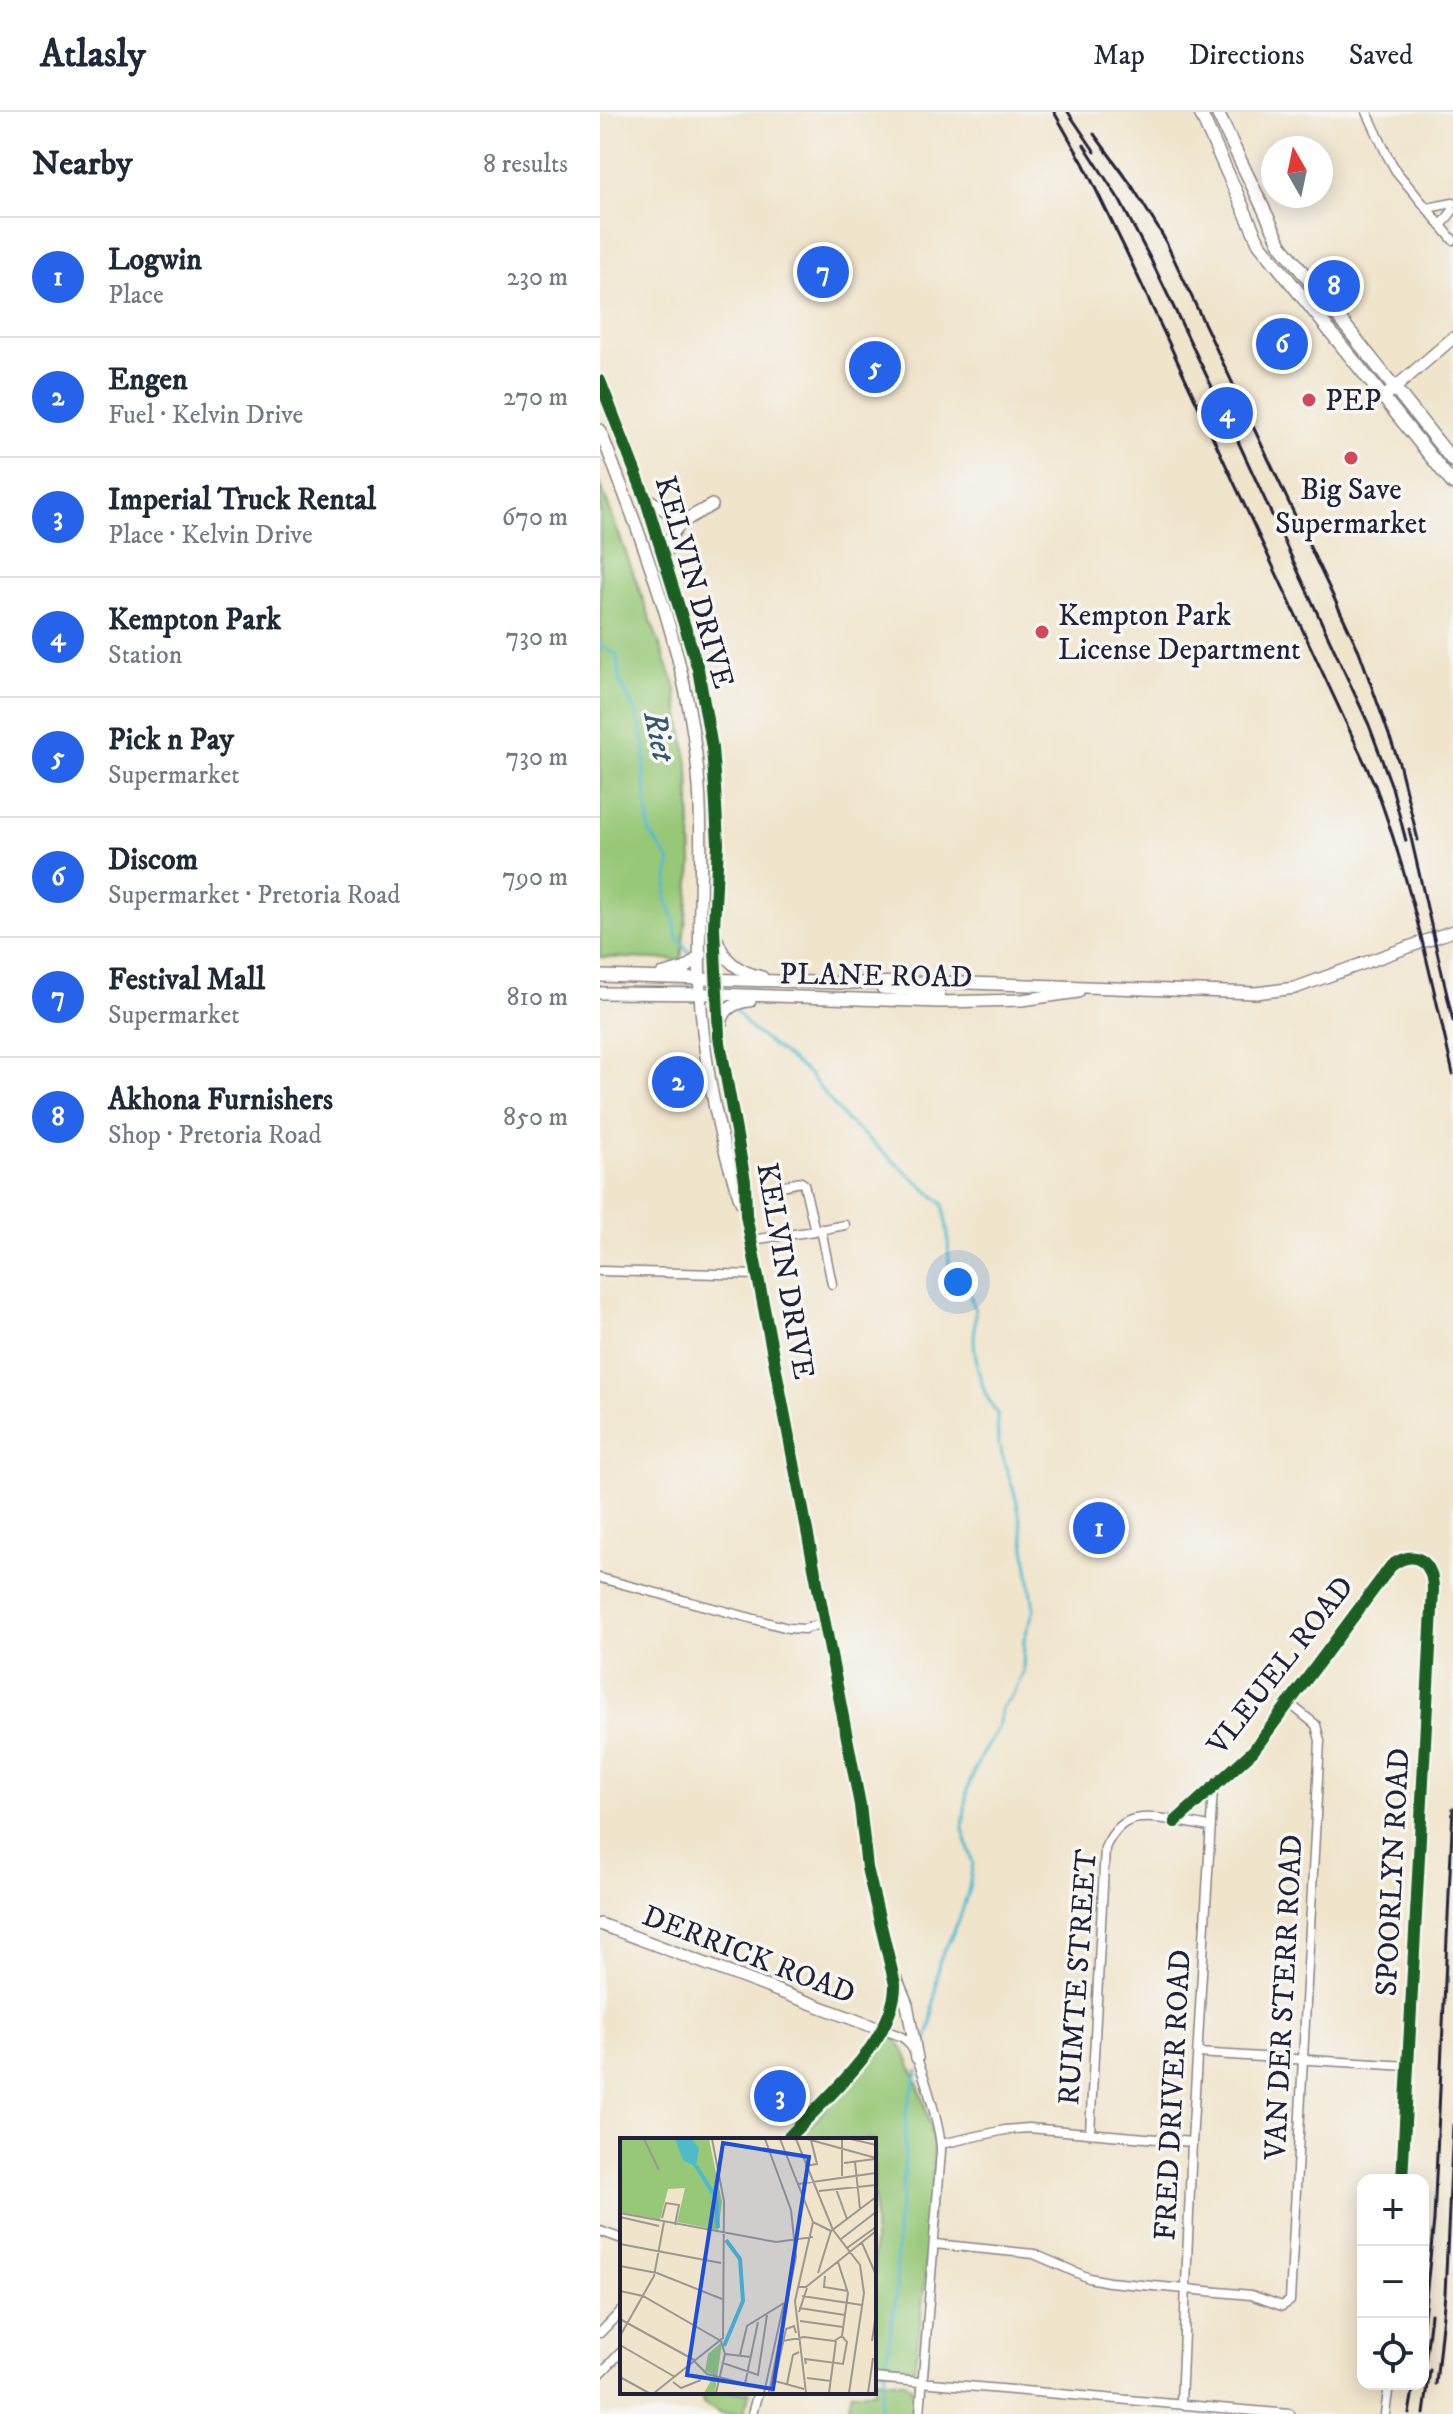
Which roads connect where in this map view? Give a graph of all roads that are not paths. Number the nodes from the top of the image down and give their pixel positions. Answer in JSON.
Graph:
{"nodes":[{"id":1,"x":1200,"y":112,"type":"edge"},
{"id":2,"x":1217,"y":112,"type":"edge"},
{"id":3,"x":1367,"y":112,"type":"edge"},
{"id":4,"x":1453,"y":203,"type":"edge"},
{"id":5,"x":1427,"y":208,"type":"junction"},
{"id":6,"x":1453,"y":210,"type":"edge"},
{"id":7,"x":1441,"y":226,"type":"junction"},
{"id":8,"x":1453,"y":240,"type":"edge"},
{"id":9,"x":1453,"y":338,"type":"edge"},
{"id":10,"x":600,"y":381,"type":"edge"},
{"id":11,"x":1393,"y":388,"type":"junction"},
{"id":12,"x":1383,"y":398,"type":"junction"},
{"id":13,"x":600,"y":430,"type":"edge"},
{"id":14,"x":1453,"y":461,"type":"edge"},
{"id":15,"x":1453,"y":484,"type":"edge"},
{"id":16,"x":645,"y":497,"type":"junction"},
{"id":17,"x":712,"y":505,"type":"dead end"},
{"id":18,"x":680,"y":516,"type":"dead end"},
{"id":19,"x":665,"y":558,"type":"junction"},
{"id":20,"x":714,"y":927,"type":"junction"},
{"id":21,"x":1453,"y":931,"type":"edge"},
{"id":22,"x":701,"y":955,"type":"junction"},
{"id":23,"x":600,"y":976,"type":"edge"},
{"id":24,"x":645,"y":979,"type":"junction"},
{"id":25,"x":700,"y":980,"type":"junction"},
{"id":26,"x":716,"y":981,"type":"junction"},
{"id":27,"x":786,"y":982,"type":"junction"},
{"id":28,"x":846,"y":983,"type":"junction"},
{"id":29,"x":1150,"y":990,"type":"junction"},
{"id":30,"x":600,"y":993,"type":"edge"},
{"id":31,"x":939,"y":993,"type":"dead end"},
{"id":32,"x":700,"y":994,"type":"junction"},
{"id":33,"x":717,"y":994,"type":"junction"},
{"id":34,"x":771,"y":997,"type":"junction"},
{"id":35,"x":719,"y":1037,"type":"junction"},
{"id":36,"x":771,"y":1188,"type":"dead end"},
{"id":37,"x":746,"y":1215,"type":"junction"},
{"id":38,"x":845,"y":1225,"type":"dead end"},
{"id":39,"x":818,"y":1230,"type":"junction"},
{"id":40,"x":751,"y":1240,"type":"junction"},
{"id":41,"x":600,"y":1271,"type":"edge"},
{"id":42,"x":758,"y":1275,"type":"junction"},
{"id":43,"x":832,"y":1284,"type":"dead end"},
{"id":44,"x":1429,"y":1568,"type":"joint"},
{"id":45,"x":600,"y":1578,"type":"edge"},
{"id":46,"x":823,"y":1623,"type":"junction"},
{"id":47,"x":1289,"y":1703,"type":"junction"},
{"id":48,"x":1213,"y":1788,"type":"junction"},
{"id":49,"x":1175,"y":1822,"type":"junction"},
{"id":50,"x":1210,"y":1827,"type":"junction"},
{"id":51,"x":600,"y":1924,"type":"edge"},
{"id":52,"x":893,"y":1972,"type":"junction"},
{"id":53,"x":882,"y":2030,"type":"junction"},
{"id":54,"x":1198,"y":2053,"type":"junction"},
{"id":55,"x":917,"y":2058,"type":"junction"},
{"id":56,"x":1304,"y":2060,"type":"junction"},
{"id":57,"x":1408,"y":2066,"type":"junction"},
{"id":58,"x":1090,"y":2132,"type":"junction"},
{"id":59,"x":788,"y":2138,"type":"edge"},
{"id":60,"x":1192,"y":2142,"type":"junction"},
{"id":61,"x":941,"y":2144,"type":"junction"},
{"id":62,"x":1402,"y":2174,"type":"edge"},
{"id":63,"x":600,"y":2231,"type":"edge"},
{"id":64,"x":620,"y":2238,"type":"edge"},
{"id":65,"x":934,"y":2244,"type":"junction"},
{"id":66,"x":1187,"y":2289,"type":"junction"},
{"id":67,"x":620,"y":2312,"type":"edge"},
{"id":68,"x":600,"y":2333,"type":"edge"},
{"id":69,"x":620,"y":2353,"type":"edge"},
{"id":70,"x":600,"y":2374,"type":"edge"},
{"id":71,"x":876,"y":2378,"type":"edge"},
{"id":72,"x":922,"y":2382,"type":"junction"},
{"id":73,"x":1388,"y":2390,"type":"edge"},
{"id":74,"x":757,"y":2394,"type":"edge"},
{"id":75,"x":1181,"y":2404,"type":"junction"},
{"id":76,"x":752,"y":2414,"type":"edge"},
{"id":77,"x":920,"y":2414,"type":"edge"},
{"id":78,"x":1281,"y":2414,"type":"edge"},
{"id":79,"x":1290,"y":2414,"type":"edge"},
{"id":80,"x":1385,"y":2414,"type":"edge"}],
"edges":[{"from":1,"to":12,"type":"main road"},
{"from":2,"to":11,"type":"main road"},
{"from":3,"to":5,"type":"street"},
{"from":4,"to":5,"type":"street"},
{"from":5,"to":7,"type":"street"},
{"from":6,"to":7,"type":"street"},
{"from":7,"to":8,"type":"street"},
{"from":9,"to":11,"type":"street"},
{"from":10,"to":16,"type":"street","name":"KELVIN DRIVE"},
{"from":11,"to":12,"type":"street"},
{"from":11,"to":14,"type":"main road"},
{"from":12,"to":15,"type":"main road"},
{"from":13,"to":22,"type":"street","name":"KELVIN DRIVE"},
{"from":16,"to":18,"type":"street"},
{"from":16,"to":19,"type":"street","name":"KELVIN DRIVE"},
{"from":17,"to":19,"type":"street"},
{"from":19,"to":20,"type":"street","name":"KELVIN DRIVE"},
{"from":20,"to":26,"type":"street","name":"KELVIN DRIVE"},
{"from":20,"to":27,"type":"street"},
{"from":21,"to":29,"type":"street","name":"PLANE ROAD"},
{"from":22,"to":24,"type":"street"},
{"from":22,"to":25,"type":"street","name":"KELVIN DRIVE"},
{"from":23,"to":24,"type":"street","name":"PLANE ROAD"},
{"from":24,"to":25,"type":"street","name":"PLANE ROAD"},
{"from":25,"to":26,"type":"street","name":"PLANE ROAD"},
{"from":25,"to":32,"type":"street","name":"KELVIN DRIVE"},
{"from":26,"to":27,"type":"street","name":"PLANE ROAD"},
{"from":26,"to":33,"type":"street","name":"KELVIN DRIVE"},
{"from":27,"to":28,"type":"street","name":"PLANE ROAD"},
{"from":28,"to":29,"type":"street","name":"PLANE ROAD"},
{"from":28,"to":31,"type":"street"},
{"from":29,"to":34,"type":"street","name":"PLANE ROAD"},
{"from":30,"to":32,"type":"street","name":"PLANE ROAD"},
{"from":32,"to":33,"type":"street","name":"PLANE ROAD"},
{"from":32,"to":37,"type":"street","name":"KELVIN DRIVE"},
{"from":33,"to":34,"type":"street","name":"PLANE ROAD"},
{"from":33,"to":35,"type":"street","name":"KELVIN DRIVE"},
{"from":34,"to":35,"type":"street"},
{"from":35,"to":37,"type":"street","name":"KELVIN DRIVE"},
{"from":36,"to":39,"type":"street"},
{"from":37,"to":40,"type":"street","name":"KELVIN DRIVE"},
{"from":38,"to":39,"type":"street"},
{"from":39,"to":40,"type":"street"},
{"from":39,"to":43,"type":"street"},
{"from":40,"to":42,"type":"street","name":"KELVIN DRIVE"},
{"from":41,"to":42,"type":"street"},
{"from":42,"to":46,"type":"street","name":"KELVIN DRIVE"},
{"from":44,"to":47,"type":"street","name":"VLEUEL ROAD"},
{"from":44,"to":57,"type":"street","name":"SPOORLYN ROAD"},
{"from":45,"to":46,"type":"street"},
{"from":46,"to":52,"type":"street","name":"KELVIN DRIVE"},
{"from":47,"to":48,"type":"street","name":"VLEUEL ROAD"},
{"from":47,"to":56,"type":"street","name":"VAN DER STERR ROAD"},
{"from":48,"to":49,"type":"street","name":"VLEUEL ROAD"},
{"from":48,"to":50,"type":"street","name":"FRED DRIVER ROAD"},
{"from":49,"to":50,"type":"street","name":"RUIMTE STREET"},
{"from":49,"to":58,"type":"street","name":"RUIMTE STREET"},
{"from":50,"to":54,"type":"street","name":"FRED DRIVER ROAD"},
{"from":51,"to":53,"type":"street","name":"DERRICK ROAD"},
{"from":52,"to":53,"type":"street","name":"KELVIN DRIVE"},
{"from":52,"to":55,"type":"street"},
{"from":53,"to":55,"type":"street"},
{"from":53,"to":59,"type":"street","name":"KELVIN DRIVE"},
{"from":54,"to":56,"type":"street"},
{"from":54,"to":60,"type":"street","name":"FRED DRIVER ROAD"},
{"from":55,"to":61,"type":"street"},
{"from":56,"to":57,"type":"street"},
{"from":56,"to":66,"type":"street","name":"VAN DER STERR ROAD"},
{"from":57,"to":62,"type":"street","name":"SPOORLYN ROAD"},
{"from":58,"to":60,"type":"street"},
{"from":58,"to":61,"type":"street"},
{"from":60,"to":66,"type":"street","name":"FRED DRIVER ROAD"},
{"from":61,"to":65,"type":"street"},
{"from":63,"to":64,"type":"street"},
{"from":65,"to":66,"type":"street"},
{"from":65,"to":72,"type":"street"},
{"from":66,"to":75,"type":"street","name":"FRED DRIVER ROAD"},
{"from":67,"to":68,"type":"street"},
{"from":69,"to":70,"type":"street"},
{"from":71,"to":72,"type":"street"},
{"from":72,"to":75,"type":"street"},
{"from":72,"to":77,"type":"street"},
{"from":73,"to":80,"type":"street"},
{"from":74,"to":76,"type":"street"},
{"from":75,"to":78,"type":"street"},
{"from":78,"to":79,"type":"street"}]}
